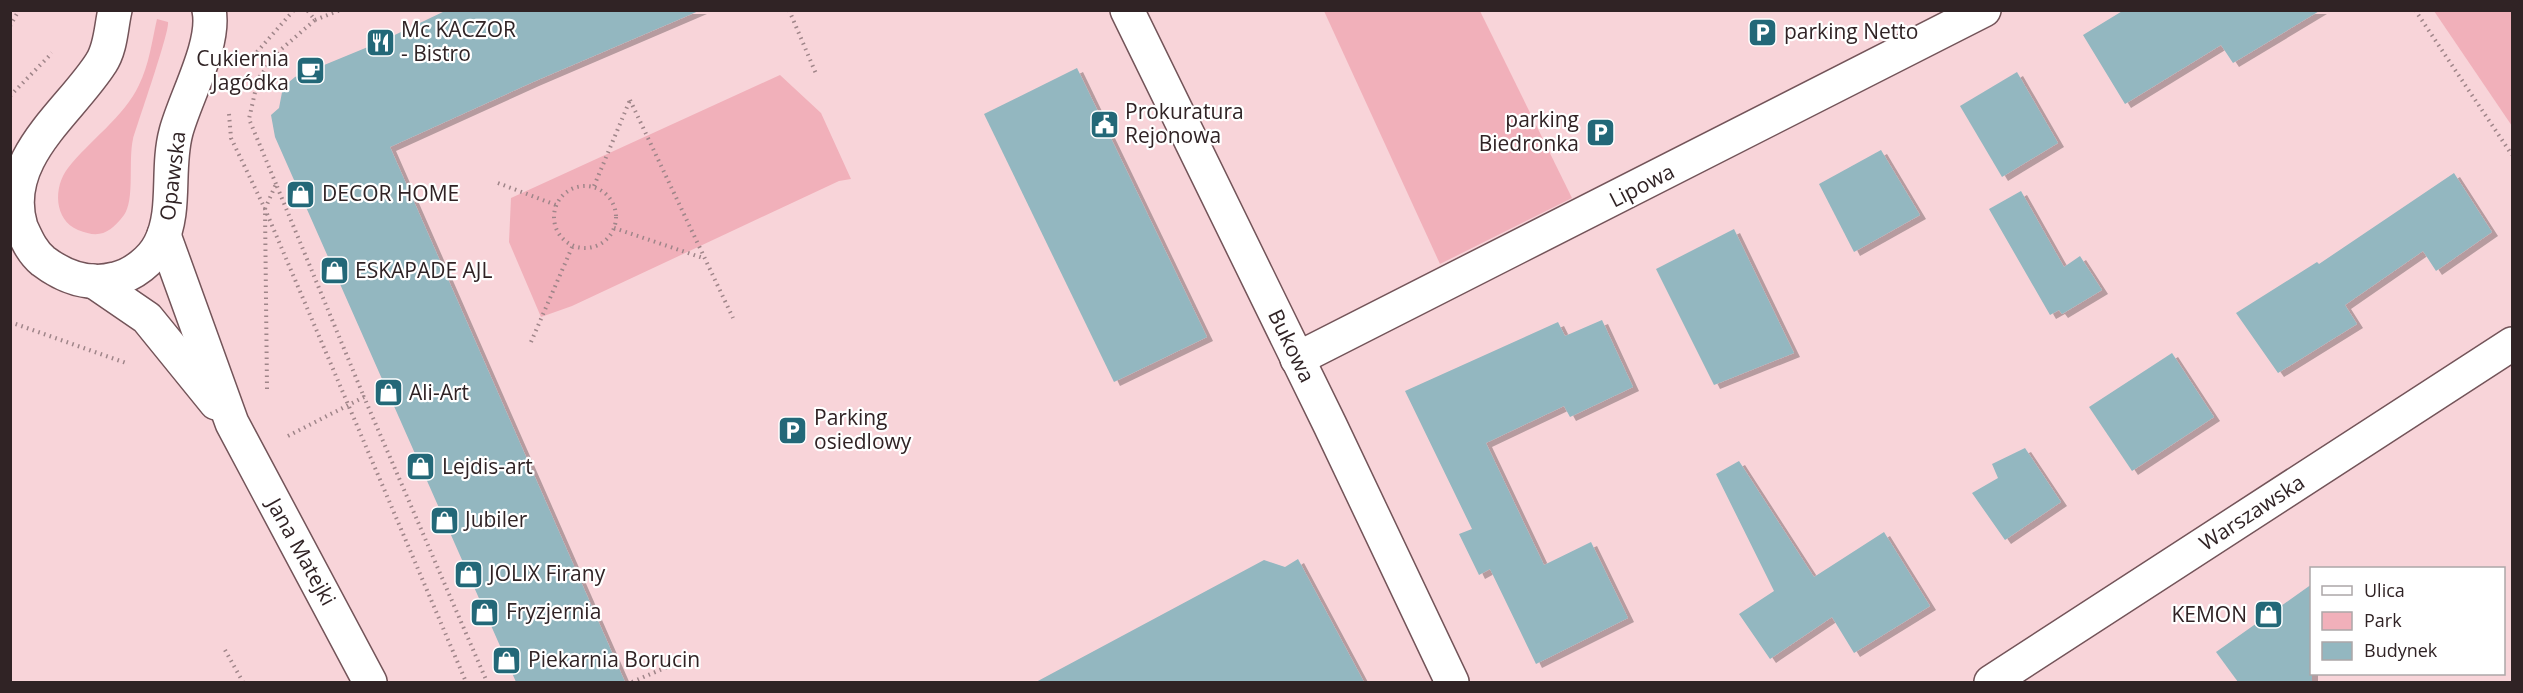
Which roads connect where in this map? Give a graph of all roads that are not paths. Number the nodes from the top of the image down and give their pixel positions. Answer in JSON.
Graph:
{"nodes":[{"id":1,"x":115,"y":10,"type":"edge"},
{"id":2,"x":1127,"y":10,"type":"edge"},
{"id":3,"x":1984,"y":10,"type":"edge"},
{"id":4,"x":217,"y":17,"type":"edge"},
{"id":5,"x":15,"y":165,"type":"edge"},
{"id":6,"x":164,"y":235,"type":"junction"},
{"id":7,"x":21,"y":249,"type":"edge"},
{"id":8,"x":93,"y":281,"type":"junction"},
{"id":9,"x":2512,"y":344,"type":"edge"},
{"id":10,"x":1298,"y":359,"type":"junction"},
{"id":11,"x":232,"y":423,"type":"junction"},
{"id":12,"x":370,"y":682,"type":"edge"},
{"id":13,"x":1452,"y":682,"type":"edge"},
{"id":14,"x":1991,"y":682,"type":"edge"}],
"edges":[{"from":1,"to":5,"type":"street","name":"Opawska"},
{"from":2,"to":10,"type":"street","name":"Bukowa"},
{"from":3,"to":10,"type":"street","name":"Lipowa"},
{"from":4,"to":6,"type":"street","name":"Opawska"},
{"from":5,"to":7,"type":"street","name":"Opawska"},
{"from":6,"to":8,"type":"street","name":"Opawska"},
{"from":6,"to":11,"type":"street","name":"Jana Matejki"},
{"from":7,"to":8,"type":"street","name":"Opawska"},
{"from":8,"to":11,"type":"street","name":"Jana Matejki"},
{"from":9,"to":14,"type":"street","name":"Warszawska"},
{"from":10,"to":13,"type":"street","name":"Bukowa"},
{"from":11,"to":12,"type":"street","name":"Jana Matejki"}]}
